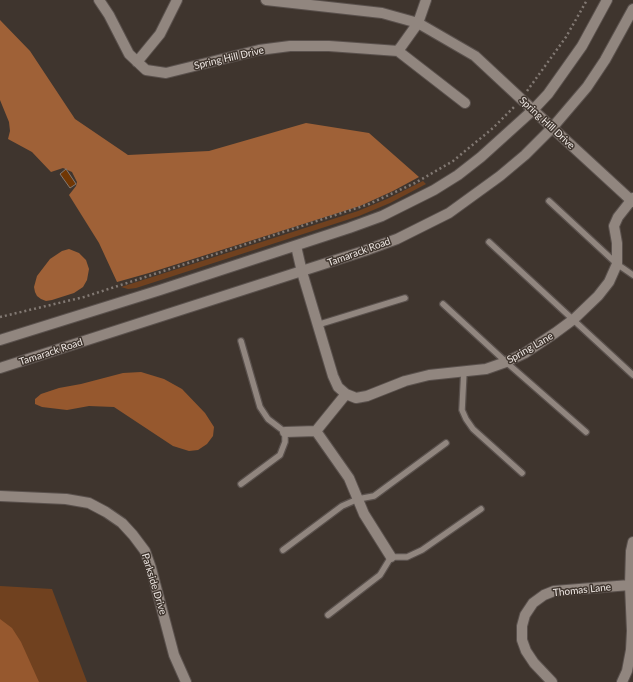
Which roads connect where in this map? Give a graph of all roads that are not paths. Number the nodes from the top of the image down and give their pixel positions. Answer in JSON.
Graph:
{"nodes":[{"id":1,"x":99,"y":0,"type":"edge"},
{"id":2,"x":177,"y":0,"type":"edge"},
{"id":3,"x":266,"y":0,"type":"edge"},
{"id":4,"x":426,"y":0,"type":"edge"},
{"id":5,"x":607,"y":0,"type":"edge"},
{"id":6,"x":633,"y":9,"type":"edge"},
{"id":7,"x":418,"y":22,"type":"junction"},
{"id":8,"x":398,"y":50,"type":"junction"},
{"id":9,"x":137,"y":62,"type":"junction"},
{"id":10,"x":464,"y":103,"type":"dead end"},
{"id":11,"x":533,"y":110,"type":"junction"},
{"id":12,"x":552,"y":128,"type":"junction"},
{"id":13,"x":632,"y":200,"type":"edge"},
{"id":14,"x":549,"y":201,"type":"dead end"},
{"id":15,"x":489,"y":242,"type":"dead end"},
{"id":16,"x":296,"y":246,"type":"junction"},
{"id":17,"x":617,"y":264,"type":"junction"},
{"id":18,"x":302,"y":272,"type":"junction"},
{"id":19,"x":633,"y":275,"type":"edge"},
{"id":20,"x":405,"y":298,"type":"dead end"},
{"id":21,"x":443,"y":304,"type":"dead end"},
{"id":22,"x":574,"y":319,"type":"junction"},
{"id":23,"x":317,"y":325,"type":"junction"},
{"id":24,"x":0,"y":340,"type":"edge"},
{"id":25,"x":241,"y":341,"type":"dead end"},
{"id":26,"x":506,"y":362,"type":"junction"},
{"id":27,"x":0,"y":368,"type":"edge"},
{"id":28,"x":464,"y":370,"type":"junction"},
{"id":29,"x":633,"y":375,"type":"edge"},
{"id":30,"x":346,"y":394,"type":"junction"},
{"id":31,"x":316,"y":431,"type":"junction"},
{"id":32,"x":284,"y":432,"type":"junction"},
{"id":33,"x":586,"y":432,"type":"dead end"},
{"id":34,"x":446,"y":443,"type":"dead end"},
{"id":35,"x":522,"y":473,"type":"dead end"},
{"id":36,"x":241,"y":484,"type":"dead end"},
{"id":37,"x":0,"y":496,"type":"edge"},
{"id":38,"x":358,"y":499,"type":"junction"},
{"id":39,"x":481,"y":509,"type":"dead end"},
{"id":40,"x":633,"y":542,"type":"edge"},
{"id":41,"x":283,"y":550,"type":"dead end"},
{"id":42,"x":391,"y":557,"type":"junction"},
{"id":43,"x":630,"y":585,"type":"junction"},
{"id":44,"x":328,"y":615,"type":"dead end"},
{"id":45,"x":186,"y":682,"type":"edge"},
{"id":46,"x":552,"y":682,"type":"edge"},
{"id":47,"x":622,"y":682,"type":"edge"}],
"edges":[{"from":1,"to":9,"type":"street","name":"Spring Hill Drive"},
{"from":2,"to":9,"type":"street"},
{"from":3,"to":7,"type":"street","name":"Spring Hill Drive"},
{"from":4,"to":7,"type":"street"},
{"from":5,"to":11,"type":"street"},
{"from":6,"to":12,"type":"street","name":"Tamarack Road"},
{"from":7,"to":8,"type":"street"},
{"from":7,"to":11,"type":"street","name":"Spring Hill Drive"},
{"from":8,"to":9,"type":"street","name":"Spring Hill Drive"},
{"from":8,"to":10,"type":"street"},
{"from":11,"to":12,"type":"street","name":"Spring Hill Drive"},
{"from":11,"to":16,"type":"street"},
{"from":12,"to":13,"type":"street","name":"Spring Hill Drive"},
{"from":12,"to":18,"type":"street","name":"Tamarack Road"},
{"from":13,"to":17,"type":"street","name":"Spring Lane"},
{"from":14,"to":17,"type":"lane"},
{"from":15,"to":22,"type":"lane"},
{"from":16,"to":18,"type":"street"},
{"from":16,"to":24,"type":"street"},
{"from":17,"to":19,"type":"lane"},
{"from":17,"to":22,"type":"street","name":"Spring Lane"},
{"from":18,"to":23,"type":"street"},
{"from":18,"to":27,"type":"street","name":"Tamarack Road"},
{"from":20,"to":23,"type":"lane"},
{"from":21,"to":26,"type":"lane"},
{"from":22,"to":26,"type":"street","name":"Spring Lane"},
{"from":22,"to":29,"type":"lane"},
{"from":23,"to":30,"type":"street"},
{"from":25,"to":32,"type":"lane"},
{"from":26,"to":28,"type":"street","name":"Spring Lane"},
{"from":26,"to":33,"type":"lane"},
{"from":28,"to":30,"type":"street","name":"Spring Lane"},
{"from":28,"to":35,"type":"lane"},
{"from":30,"to":31,"type":"street"},
{"from":31,"to":32,"type":"street"},
{"from":31,"to":38,"type":"street"},
{"from":32,"to":36,"type":"lane"},
{"from":34,"to":38,"type":"lane"},
{"from":37,"to":45,"type":"street","name":"Parkside Drive"},
{"from":38,"to":41,"type":"lane"},
{"from":38,"to":42,"type":"street"},
{"from":39,"to":42,"type":"lane"},
{"from":40,"to":43,"type":"street"},
{"from":42,"to":44,"type":"lane"},
{"from":43,"to":46,"type":"street","name":"Thomas Lane"},
{"from":43,"to":47,"type":"street"}]}
